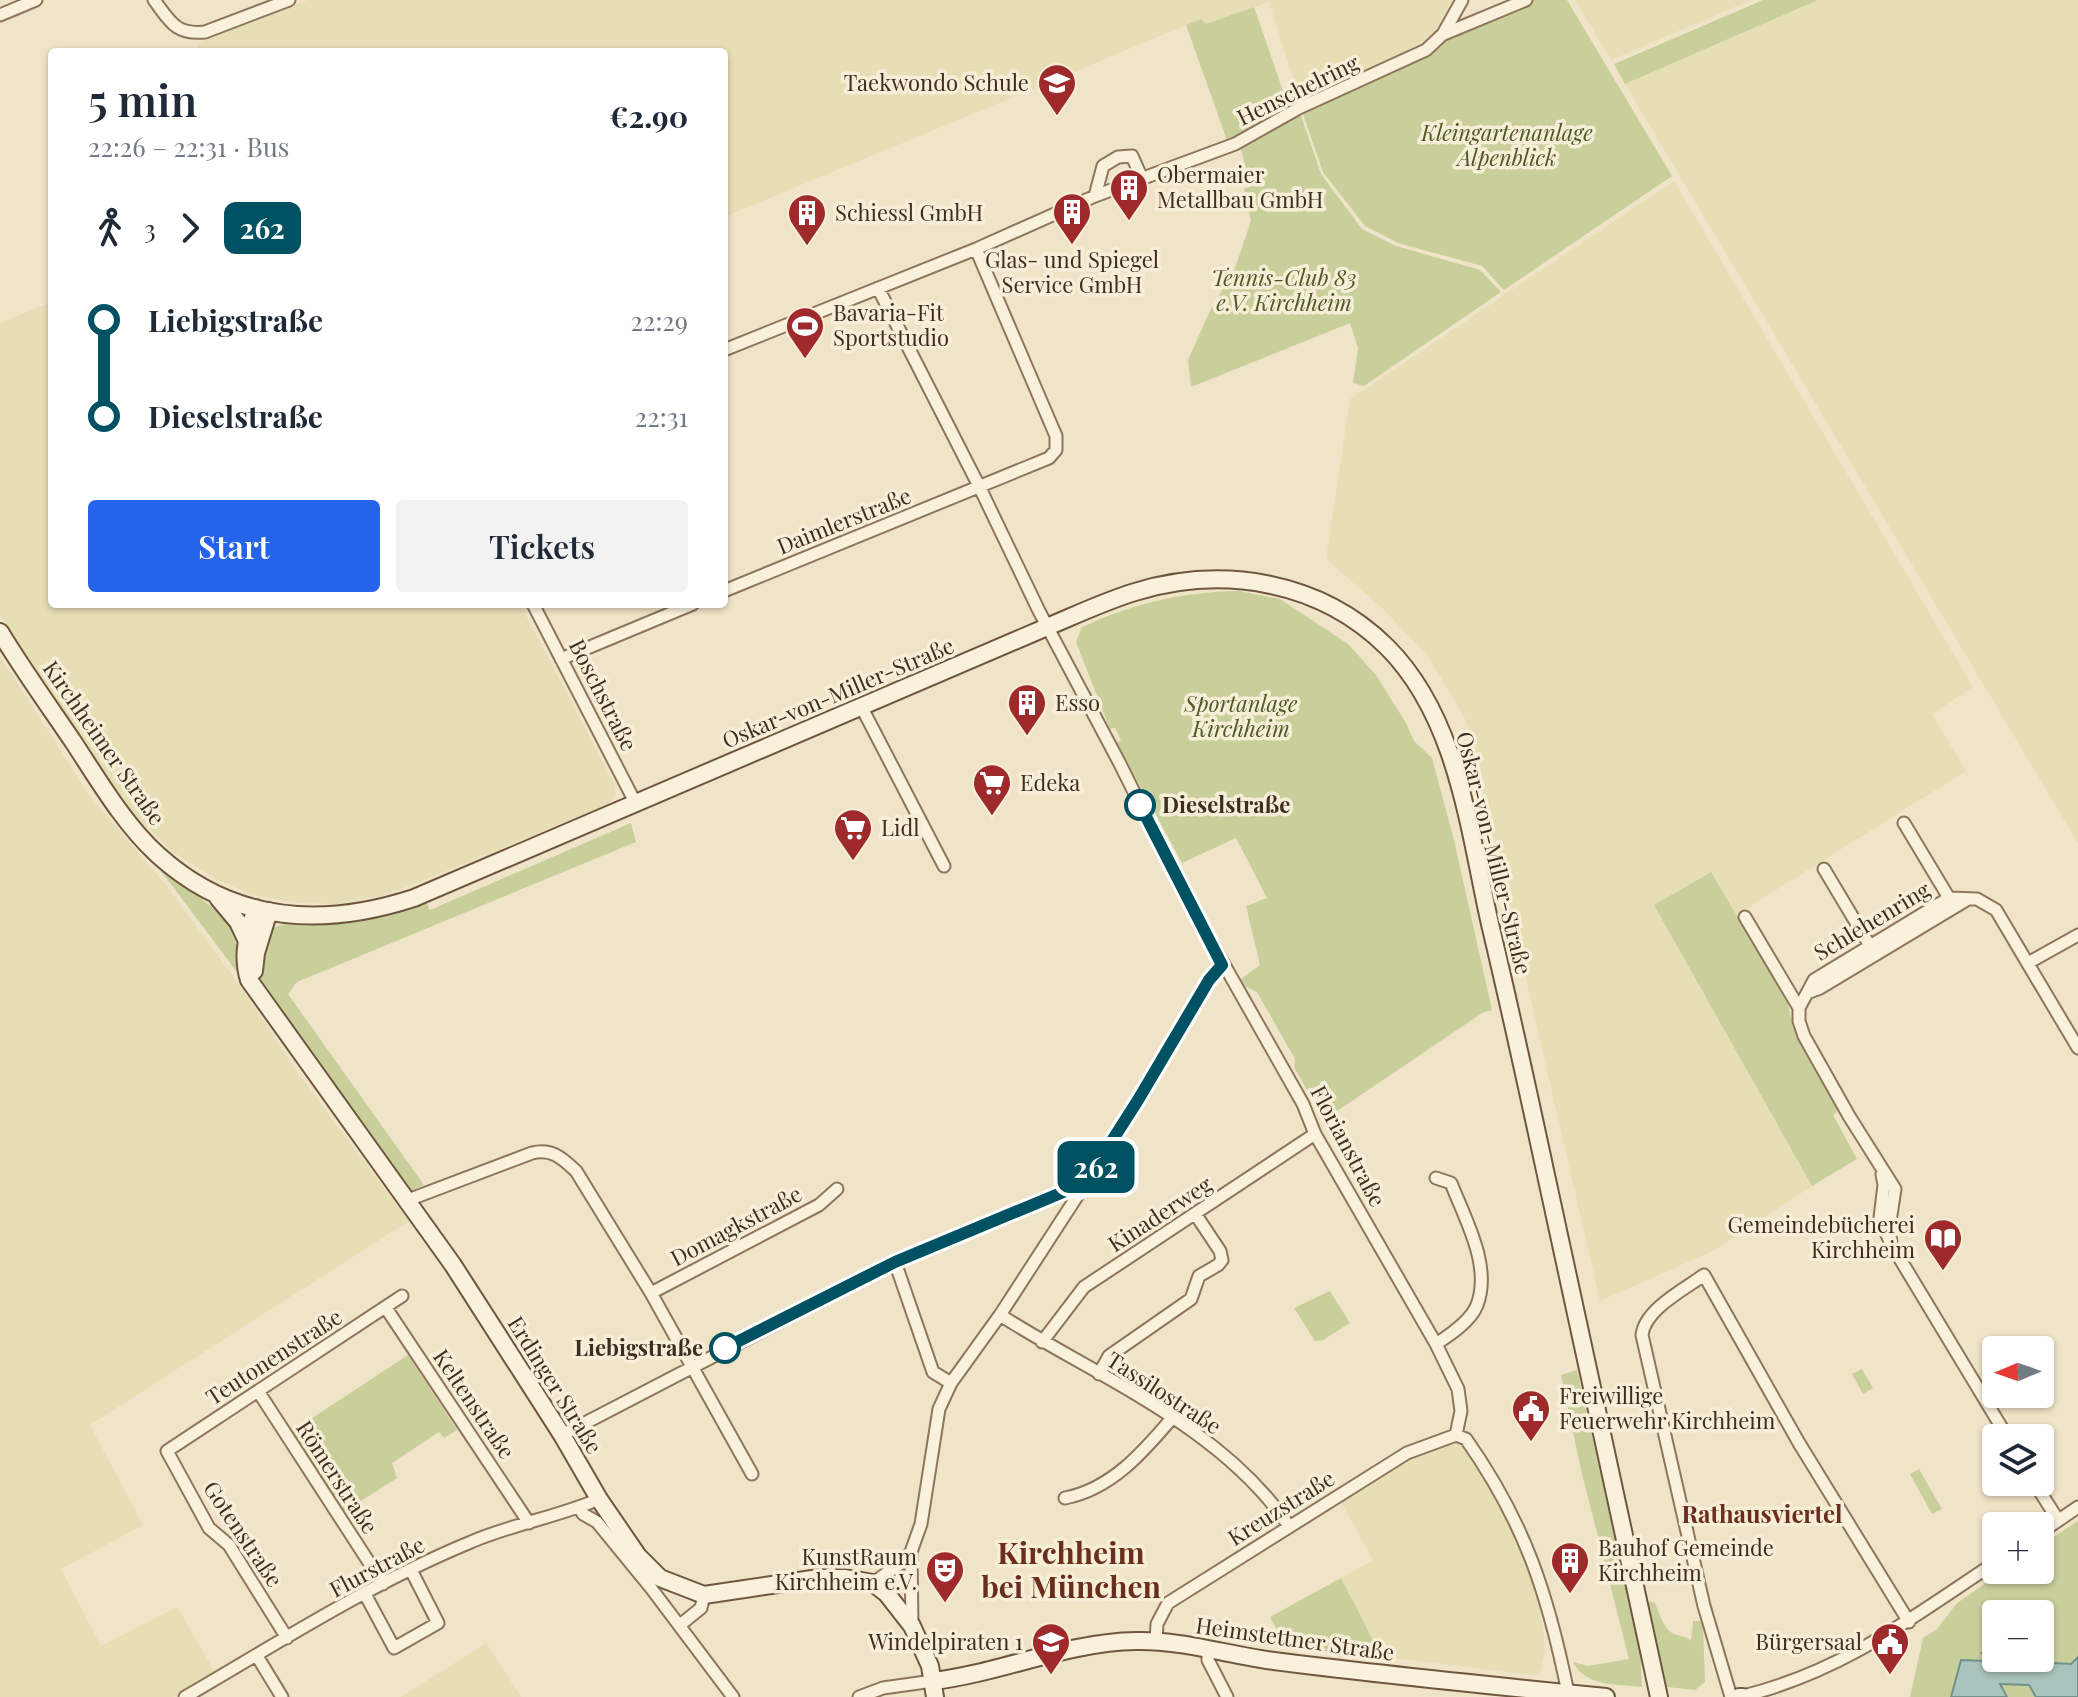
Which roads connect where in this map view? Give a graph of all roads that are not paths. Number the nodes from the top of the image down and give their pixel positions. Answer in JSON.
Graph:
{"nodes":[{"id":1,"x":36,"y":0,"type":"edge"},
{"id":2,"x":154,"y":0,"type":"edge"},
{"id":3,"x":289,"y":0,"type":"edge"},
{"id":4,"x":1526,"y":0,"type":"edge"},
{"id":5,"x":1460,"y":5,"type":"edge"},
{"id":6,"x":0,"y":15,"type":"edge"},
{"id":7,"x":1443,"y":34,"type":"junction"},
{"id":8,"x":1138,"y":180,"type":"junction"},
{"id":9,"x":1095,"y":196,"type":"junction"},
{"id":10,"x":976,"y":249,"type":"junction"},
{"id":11,"x":878,"y":288,"type":"junction"},
{"id":12,"x":728,"y":348,"type":"edge"},
{"id":13,"x":980,"y":488,"type":"junction"},
{"id":14,"x":728,"y":589,"type":"edge"},
{"id":15,"x":535,"y":608,"type":"edge"},
{"id":16,"x":683,"y":608,"type":"edge"},
{"id":17,"x":1047,"y":627,"type":"junction"},
{"id":18,"x":0,"y":632,"type":"edge"},
{"id":19,"x":561,"y":659,"type":"junction"},
{"id":20,"x":862,"y":708,"type":"junction"},
{"id":21,"x":636,"y":804,"type":"junction"},
{"id":22,"x":1904,"y":823,"type":"dead end"},
{"id":23,"x":944,"y":866,"type":"dead end"},
{"id":24,"x":1824,"y":869,"type":"dead end"},
{"id":25,"x":213,"y":893,"type":"junction"},
{"id":26,"x":1949,"y":898,"type":"junction"},
{"id":27,"x":1968,"y":898,"type":"junction"},
{"id":28,"x":262,"y":910,"type":"junction"},
{"id":29,"x":1745,"y":917,"type":"dead end"},
{"id":30,"x":2078,"y":935,"type":"edge"},
{"id":31,"x":246,"y":939,"type":"junction"},
{"id":32,"x":1870,"y":946,"type":"junction"},
{"id":33,"x":2028,"y":963,"type":"junction"},
{"id":34,"x":1222,"y":965,"type":"junction"},
{"id":35,"x":255,"y":988,"type":"junction"},
{"id":36,"x":1805,"y":994,"type":"junction"},
{"id":37,"x":1799,"y":1008,"type":"junction"},
{"id":38,"x":2078,"y":1048,"type":"edge"},
{"id":39,"x":1315,"y":1134,"type":"junction"},
{"id":40,"x":1436,"y":1178,"type":"dead end"},
{"id":41,"x":837,"y":1189,"type":"dead end"},
{"id":42,"x":1080,"y":1191,"type":"junction"},
{"id":43,"x":408,"y":1200,"type":"junction"},
{"id":44,"x":1196,"y":1215,"type":"junction"},
{"id":45,"x":895,"y":1262,"type":"junction"},
{"id":46,"x":651,"y":1293,"type":"junction"},
{"id":47,"x":402,"y":1296,"type":"dead end"},
{"id":48,"x":386,"y":1308,"type":"junction"},
{"id":49,"x":1000,"y":1315,"type":"junction"},
{"id":50,"x":1042,"y":1342,"type":"junction"},
{"id":51,"x":1436,"y":1344,"type":"junction"},
{"id":52,"x":689,"y":1366,"type":"junction"},
{"id":53,"x":1099,"y":1374,"type":"junction"},
{"id":54,"x":951,"y":1383,"type":"junction"},
{"id":55,"x":258,"y":1391,"type":"junction"},
{"id":56,"x":1173,"y":1417,"type":"junction"},
{"id":57,"x":2000,"y":1424,"type":"edge"},
{"id":58,"x":562,"y":1435,"type":"junction"},
{"id":59,"x":1456,"y":1435,"type":"junction"},
{"id":60,"x":167,"y":1451,"type":"joint"},
{"id":61,"x":752,"y":1474,"type":"dead end"},
{"id":62,"x":2043,"y":1496,"type":"edge"},
{"id":63,"x":1065,"y":1498,"type":"dead end"},
{"id":64,"x":599,"y":1499,"type":"junction"},
{"id":65,"x":2078,"y":1507,"type":"edge"},
{"id":66,"x":580,"y":1508,"type":"junction"},
{"id":67,"x":2058,"y":1520,"type":"junction"},
{"id":68,"x":529,"y":1523,"type":"junction"},
{"id":69,"x":2054,"y":1523,"type":"edge"},
{"id":70,"x":1289,"y":1526,"type":"junction"},
{"id":71,"x":911,"y":1552,"type":"junction"},
{"id":72,"x":411,"y":1570,"type":"junction"},
{"id":73,"x":1982,"y":1572,"type":"edge"},
{"id":74,"x":656,"y":1583,"type":"junction"},
{"id":75,"x":873,"y":1583,"type":"junction"},
{"id":76,"x":383,"y":1584,"type":"junction"},
{"id":77,"x":365,"y":1594,"type":"junction"},
{"id":78,"x":704,"y":1595,"type":"junction"},
{"id":79,"x":1909,"y":1622,"type":"junction"},
{"id":80,"x":680,"y":1625,"type":"junction"},
{"id":81,"x":912,"y":1626,"type":"junction"},
{"id":82,"x":287,"y":1638,"type":"junction"},
{"id":83,"x":1156,"y":1641,"type":"junction"},
{"id":84,"x":1208,"y":1650,"type":"junction"},
{"id":85,"x":257,"y":1656,"type":"junction"},
{"id":86,"x":934,"y":1689,"type":"edge"},
{"id":87,"x":1568,"y":1695,"type":"edge"},
{"id":88,"x":185,"y":1697,"type":"edge"},
{"id":89,"x":282,"y":1697,"type":"edge"},
{"id":90,"x":733,"y":1697,"type":"edge"},
{"id":91,"x":859,"y":1697,"type":"edge"},
{"id":92,"x":1227,"y":1697,"type":"edge"},
{"id":93,"x":1606,"y":1697,"type":"edge"},
{"id":94,"x":1659,"y":1697,"type":"edge"},
{"id":95,"x":1731,"y":1697,"type":"edge"},
{"id":96,"x":1742,"y":1697,"type":"edge"}],
"edges":[{"from":1,"to":6,"type":"street"},
{"from":2,"to":3,"type":"street"},
{"from":4,"to":7,"type":"street"},
{"from":5,"to":7,"type":"street","name":"Henschelring"},
{"from":7,"to":8,"type":"street","name":"Henschelring"},
{"from":8,"to":9,"type":"street","name":"Henschelring"},
{"from":8,"to":9,"type":"street"},
{"from":9,"to":10,"type":"street","name":"Henschelring"},
{"from":10,"to":11,"type":"street","name":"Henschelring"},
{"from":10,"to":13,"type":"street"},
{"from":11,"to":12,"type":"street","name":"Henschelring"},
{"from":11,"to":13,"type":"street"},
{"from":13,"to":14,"type":"street","name":"Daimlerstraße"},
{"from":13,"to":17,"type":"street"},
{"from":15,"to":19,"type":"street","name":"Boschstraße"},
{"from":16,"to":19,"type":"street"},
{"from":17,"to":20,"type":"main road","name":"Oskar-von-Miller-Straße"},
{"from":17,"to":34,"type":"street","name":"Florianstraße"},
{"from":17,"to":94,"type":"main road","name":"Oskar-von-Miller-Straße"},
{"from":18,"to":25,"type":"main road","name":"Kirchheimer Straße"},
{"from":19,"to":21,"type":"street","name":"Boschstraße"},
{"from":20,"to":21,"type":"main road","name":"Oskar-von-Miller-Straße"},
{"from":20,"to":23,"type":"street"},
{"from":21,"to":28,"type":"main road","name":"Oskar-von-Miller-Straße"},
{"from":22,"to":26,"type":"street"},
{"from":24,"to":32,"type":"street"},
{"from":25,"to":28,"type":"main road","name":"Kirchheimer Straße"},
{"from":25,"to":31,"type":"main road","name":"Erdinger Straße"},
{"from":26,"to":27,"type":"street","name":"Schlehenring"},
{"from":26,"to":32,"type":"street","name":"Schlehenring"},
{"from":27,"to":33,"type":"street"},
{"from":27,"to":36,"type":"street","name":"Schlehenring"},
{"from":28,"to":31,"type":"main road","name":"Erdinger Straße"},
{"from":28,"to":35,"type":"main road"},
{"from":29,"to":37,"type":"street"},
{"from":30,"to":33,"type":"street"},
{"from":31,"to":35,"type":"main road","name":"Erdinger Straße"},
{"from":32,"to":36,"type":"street","name":"Schlehenring"},
{"from":33,"to":38,"type":"street"},
{"from":34,"to":39,"type":"street","name":"Florianstraße"},
{"from":34,"to":42,"type":"street"},
{"from":35,"to":43,"type":"main road","name":"Erdinger Straße"},
{"from":36,"to":37,"type":"street","name":"Schlehenring"},
{"from":37,"to":57,"type":"street"},
{"from":39,"to":44,"type":"street","name":"Kinaderweg"},
{"from":39,"to":51,"type":"street","name":"Florianstraße"},
{"from":40,"to":51,"type":"street"},
{"from":41,"to":46,"type":"street","name":"Domagkstraße"},
{"from":42,"to":45,"type":"street"},
{"from":42,"to":49,"type":"street"},
{"from":43,"to":46,"type":"street"},
{"from":43,"to":58,"type":"main road","name":"Erdinger Straße"},
{"from":44,"to":50,"type":"street","name":"Kinaderweg"},
{"from":44,"to":53,"type":"street"},
{"from":45,"to":52,"type":"street"},
{"from":45,"to":54,"type":"street"},
{"from":46,"to":52,"type":"street"},
{"from":47,"to":48,"type":"street","name":"Teutonenstraße"},
{"from":48,"to":55,"type":"street","name":"Teutonenstraße"},
{"from":48,"to":68,"type":"street","name":"Keltenstraße"},
{"from":49,"to":50,"type":"street","name":"Tassilostraße"},
{"from":49,"to":54,"type":"street"},
{"from":50,"to":53,"type":"street","name":"Tassilostraße"},
{"from":51,"to":59,"type":"street","name":"Florianstraße"},
{"from":52,"to":58,"type":"street"},
{"from":52,"to":61,"type":"street"},
{"from":53,"to":56,"type":"street","name":"Tassilostraße"},
{"from":54,"to":71,"type":"street"},
{"from":55,"to":60,"type":"street","name":"Teutonenstraße"},
{"from":55,"to":76,"type":"street","name":"Römerstraße"},
{"from":56,"to":63,"type":"street"},
{"from":56,"to":70,"type":"street","name":"Tassilostraße"},
{"from":58,"to":64,"type":"main road","name":"Erdinger Straße"},
{"from":59,"to":70,"type":"street","name":"Kreuzstraße"},
{"from":59,"to":87,"type":"street"},
{"from":60,"to":82,"type":"street","name":"Gotenstraße"},
{"from":62,"to":67,"type":"street"},
{"from":64,"to":66,"type":"street","name":"Flurstraße"},
{"from":64,"to":74,"type":"main road","name":"Erdinger Straße"},
{"from":65,"to":67,"type":"street"},
{"from":66,"to":68,"type":"street","name":"Flurstraße"},
{"from":66,"to":74,"type":"street"},
{"from":67,"to":69,"type":"street"},
{"from":68,"to":72,"type":"street","name":"Flurstraße"},
{"from":70,"to":83,"type":"street","name":"Kreuzstraße"},
{"from":71,"to":75,"type":"street"},
{"from":71,"to":81,"type":"street"},
{"from":72,"to":76,"type":"street","name":"Flurstraße"},
{"from":72,"to":77,"type":"street"},
{"from":73,"to":79,"type":"street"},
{"from":74,"to":78,"type":"main road","name":"Erdinger Straße"},
{"from":74,"to":80,"type":"street"},
{"from":75,"to":78,"type":"main road","name":"Erdinger Straße"},
{"from":75,"to":81,"type":"main road"},
{"from":76,"to":77,"type":"street","name":"Flurstraße"},
{"from":77,"to":82,"type":"street","name":"Flurstraße"},
{"from":78,"to":80,"type":"street"},
{"from":79,"to":95,"type":"street"},
{"from":79,"to":96,"type":"street"},
{"from":80,"to":90,"type":"street"},
{"from":81,"to":86,"type":"main road"},
{"from":82,"to":85,"type":"street","name":"Flurstraße"},
{"from":83,"to":84,"type":"main road","name":"Heimstettner Straße"},
{"from":83,"to":86,"type":"main road","name":"Heimstettner Straße"},
{"from":84,"to":87,"type":"main road","name":"Heimstettner Straße"},
{"from":84,"to":92,"type":"street"},
{"from":85,"to":88,"type":"street","name":"Flurstraße"},
{"from":85,"to":89,"type":"street"},
{"from":86,"to":91,"type":"street"},
{"from":87,"to":93,"type":"main road","name":"Heimstettner Straße"}]}
